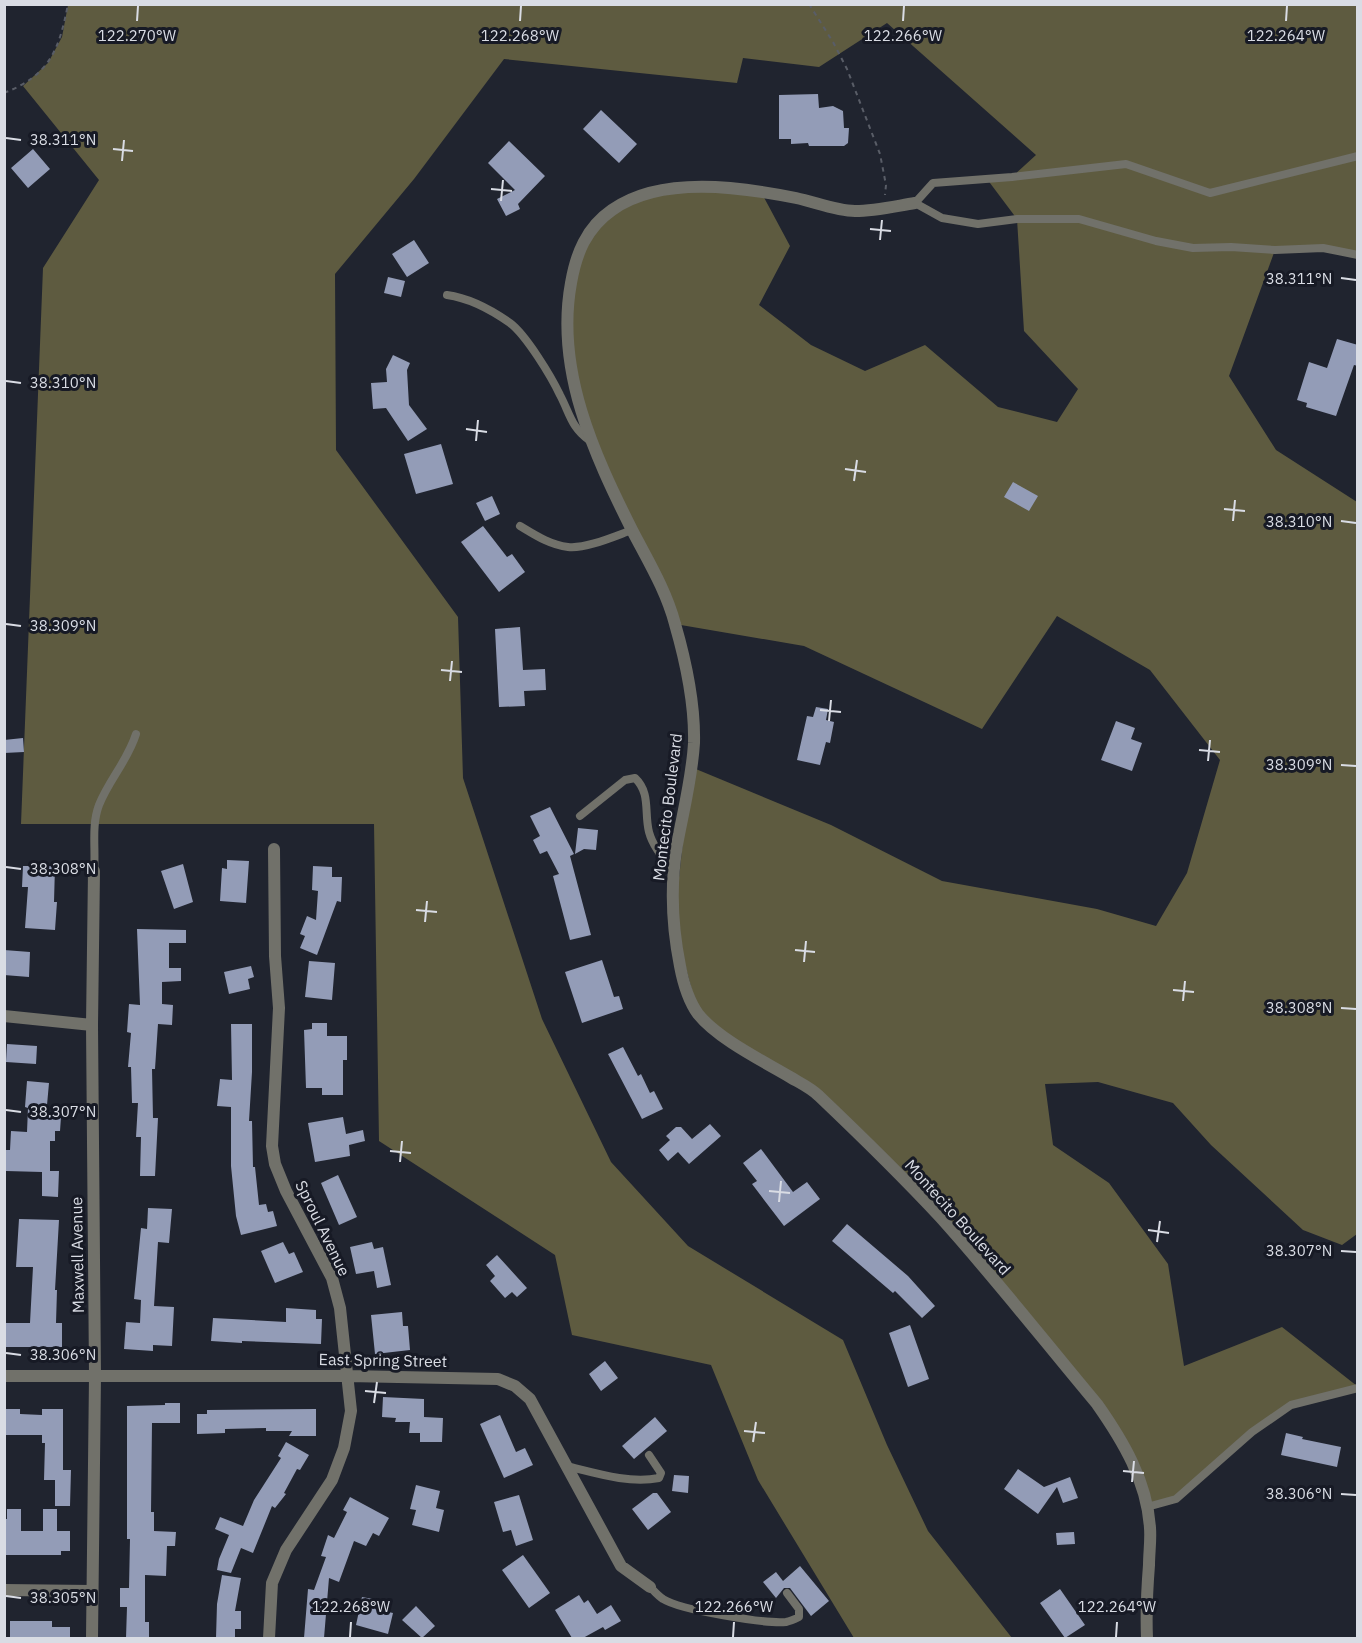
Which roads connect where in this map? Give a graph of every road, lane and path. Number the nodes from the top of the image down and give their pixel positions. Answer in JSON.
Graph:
{"nodes":[{"id":1,"x":68,"y":4,"type":"edge"},
{"id":2,"x":809,"y":4,"type":"edge"},
{"id":3,"x":4,"y":93,"type":"edge"},
{"id":4,"x":1358,"y":156,"type":"edge"},
{"id":5,"x":915,"y":203,"type":"junction"},
{"id":6,"x":885,"y":207,"type":"junction"},
{"id":7,"x":1358,"y":255,"type":"edge"},
{"id":8,"x":447,"y":295,"type":"dead end"},
{"id":9,"x":590,"y":440,"type":"junction"},
{"id":10,"x":520,"y":526,"type":"dead end"},
{"id":11,"x":632,"y":530,"type":"junction"},
{"id":12,"x":136,"y":734,"type":"dead end"},
{"id":13,"x":580,"y":816,"type":"dead end"},
{"id":14,"x":274,"y":849,"type":"dead end"},
{"id":15,"x":94,"y":871,"type":"joint"},
{"id":16,"x":674,"y":872,"type":"junction"},
{"id":17,"x":4,"y":1016,"type":"edge"},
{"id":18,"x":92,"y":1025,"type":"junction"},
{"id":19,"x":4,"y":1376,"type":"edge"},
{"id":20,"x":95,"y":1376,"type":"junction"},
{"id":21,"x":348,"y":1376,"type":"junction"},
{"id":22,"x":1358,"y":1388,"type":"edge"},
{"id":23,"x":649,"y":1455,"type":"dead end"},
{"id":24,"x":566,"y":1466,"type":"junction"},
{"id":25,"x":1147,"y":1507,"type":"junction"},
{"id":26,"x":650,"y":1587,"type":"joint"},
{"id":27,"x":4,"y":1590,"type":"edge"},
{"id":28,"x":92,"y":1591,"type":"junction"},
{"id":29,"x":787,"y":1593,"type":"dead end"},
{"id":30,"x":92,"y":1638,"type":"edge"},
{"id":31,"x":269,"y":1638,"type":"edge"},
{"id":32,"x":1147,"y":1638,"type":"edge"}],
"edges":[{"from":1,"to":3,"type":"path"},
{"from":2,"to":6,"type":"path"},
{"from":4,"to":5,"type":"lane"},
{"from":5,"to":6,"type":"street","name":"Montecito Boulevard"},
{"from":5,"to":7,"type":"lane"},
{"from":6,"to":9,"type":"street","name":"Montecito Boulevard"},
{"from":8,"to":9,"type":"lane"},
{"from":9,"to":11,"type":"street","name":"Montecito Boulevard"},
{"from":10,"to":11,"type":"lane"},
{"from":11,"to":16,"type":"street","name":"Montecito Boulevard"},
{"from":12,"to":15,"type":"lane"},
{"from":13,"to":16,"type":"lane"},
{"from":14,"to":21,"type":"street","name":"Sproul Avenue"},
{"from":15,"to":18,"type":"street","name":"Maxwell Avenue"},
{"from":16,"to":25,"type":"street","name":"Montecito Boulevard"},
{"from":17,"to":18,"type":"street"},
{"from":18,"to":20,"type":"street","name":"Maxwell Avenue"},
{"from":19,"to":20,"type":"street","name":"East Spring Street"},
{"from":20,"to":21,"type":"street","name":"East Spring Street"},
{"from":20,"to":28,"type":"street","name":"Maxwell Avenue"},
{"from":21,"to":24,"type":"street","name":"East Spring Street"},
{"from":21,"to":31,"type":"street","name":"Sproul Avenue"},
{"from":22,"to":25,"type":"lane"},
{"from":23,"to":24,"type":"lane"},
{"from":24,"to":26,"type":"street","name":"East Spring Street"},
{"from":25,"to":32,"type":"street","name":"Montecito Boulevard"},
{"from":26,"to":29,"type":"lane"},
{"from":27,"to":28,"type":"street"},
{"from":28,"to":30,"type":"street","name":"Maxwell Avenue"}]}
